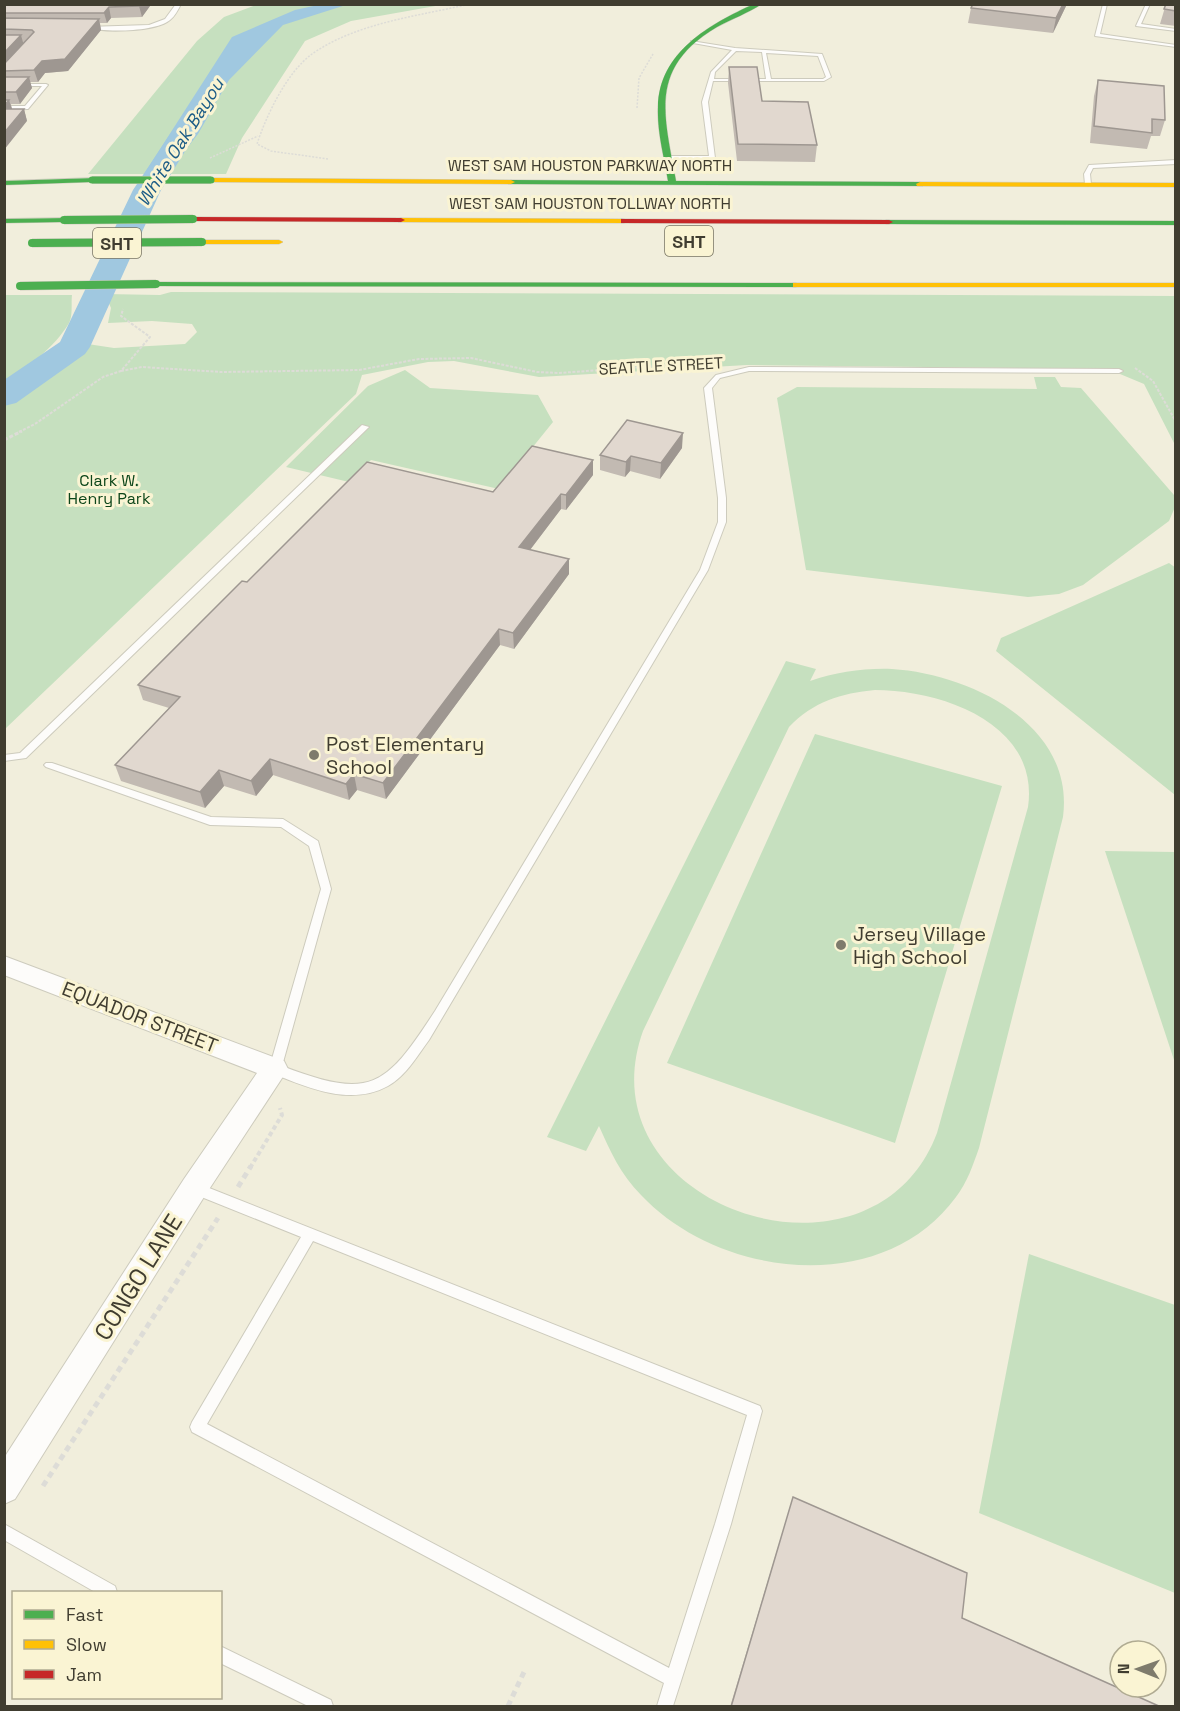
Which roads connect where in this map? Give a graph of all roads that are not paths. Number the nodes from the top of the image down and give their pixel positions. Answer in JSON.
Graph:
{"nodes":[{"id":1,"x":179,"y":4,"type":"edge"},
{"id":2,"x":760,"y":4,"type":"edge"},
{"id":3,"x":1105,"y":4,"type":"edge"},
{"id":4,"x":1148,"y":4,"type":"edge"},
{"id":5,"x":86,"y":27,"type":"edge"},
{"id":6,"x":1176,"y":30,"type":"edge"},
{"id":7,"x":693,"y":42,"type":"junction"},
{"id":8,"x":1176,"y":46,"type":"edge"},
{"id":9,"x":735,"y":49,"type":"junction"},
{"id":10,"x":764,"y":52,"type":"junction"},
{"id":11,"x":711,"y":80,"type":"junction"},
{"id":12,"x":769,"y":80,"type":"junction"},
{"id":13,"x":4,"y":85,"type":"edge"},
{"id":14,"x":4,"y":108,"type":"edge"},
{"id":15,"x":669,"y":158,"type":"junction"},
{"id":16,"x":1176,"y":162,"type":"edge"},
{"id":17,"x":672,"y":181,"type":"junction"},
{"id":18,"x":4,"y":183,"type":"edge"},
{"id":19,"x":1088,"y":184,"type":"junction"},
{"id":20,"x":1176,"y":184,"type":"edge"},
{"id":21,"x":4,"y":221,"type":"edge"},
{"id":22,"x":1176,"y":223,"type":"edge"},
{"id":23,"x":298,"y":242,"type":"dead end"},
{"id":24,"x":14,"y":243,"type":"dead end"},
{"id":25,"x":1176,"y":285,"type":"edge"},
{"id":26,"x":4,"y":286,"type":"edge"},
{"id":27,"x":1119,"y":371,"type":"dead end"},
{"id":28,"x":365,"y":427,"type":"dead end"},
{"id":29,"x":4,"y":758,"type":"edge"},
{"id":30,"x":49,"y":765,"type":"dead end"},
{"id":31,"x":4,"y":965,"type":"edge"},
{"id":32,"x":286,"y":1073,"type":"junction"},
{"id":33,"x":194,"y":1188,"type":"junction"},
{"id":34,"x":310,"y":1234,"type":"junction"},
{"id":35,"x":4,"y":1488,"type":"edge"},
{"id":36,"x":4,"y":1531,"type":"edge"},
{"id":37,"x":106,"y":1591,"type":"edge"},
{"id":38,"x":222,"y":1655,"type":"edge"},
{"id":39,"x":674,"y":1679,"type":"junction"},
{"id":40,"x":325,"y":1707,"type":"edge"},
{"id":41,"x":665,"y":1707,"type":"edge"}],
"edges":[{"from":1,"to":5,"type":"lane"},
{"from":2,"to":7,"type":"main road"},
{"from":3,"to":8,"type":"lane"},
{"from":4,"to":6,"type":"lane"},
{"from":7,"to":9,"type":"lane"},
{"from":7,"to":15,"type":"main road"},
{"from":9,"to":10,"type":"lane"},
{"from":9,"to":11,"type":"lane"},
{"from":10,"to":12,"type":"lane"},
{"from":10,"to":12,"type":"lane"},
{"from":11,"to":12,"type":"lane"},
{"from":11,"to":15,"type":"lane"},
{"from":13,"to":14,"type":"lane"},
{"from":15,"to":17,"type":"main road"},
{"from":16,"to":19,"type":"lane"},
{"from":17,"to":18,"type":"main road","name":"WEST SAM HOUSTON PARKWAY NORTH","bridge":true},
{"from":17,"to":19,"type":"main road","name":"WEST SAM HOUSTON PARKWAY NORTH"},
{"from":19,"to":20,"type":"main road","name":"WEST SAM HOUSTON PARKWAY NORTH"},
{"from":21,"to":22,"type":"main road","name":"WEST SAM HOUSTON TOLLWAY NORTH","number":"SHT","bridge":true},
{"from":23,"to":24,"type":"main road","number":"SHT","bridge":true},
{"from":25,"to":26,"type":"main road","bridge":true},
{"from":27,"to":32,"type":"lane"},
{"from":28,"to":29,"type":"lane"},
{"from":30,"to":32,"type":"lane"},
{"from":31,"to":32,"type":"street","name":"EQUADOR STREET"},
{"from":32,"to":33,"type":"street","name":"CONGO LANE"},
{"from":33,"to":34,"type":"lane"},
{"from":33,"to":35,"type":"street","name":"CONGO LANE"},
{"from":34,"to":39,"type":"lane"},
{"from":34,"to":39,"type":"lane"},
{"from":36,"to":37,"type":"lane"},
{"from":38,"to":40,"type":"lane"},
{"from":39,"to":41,"type":"lane"}]}
